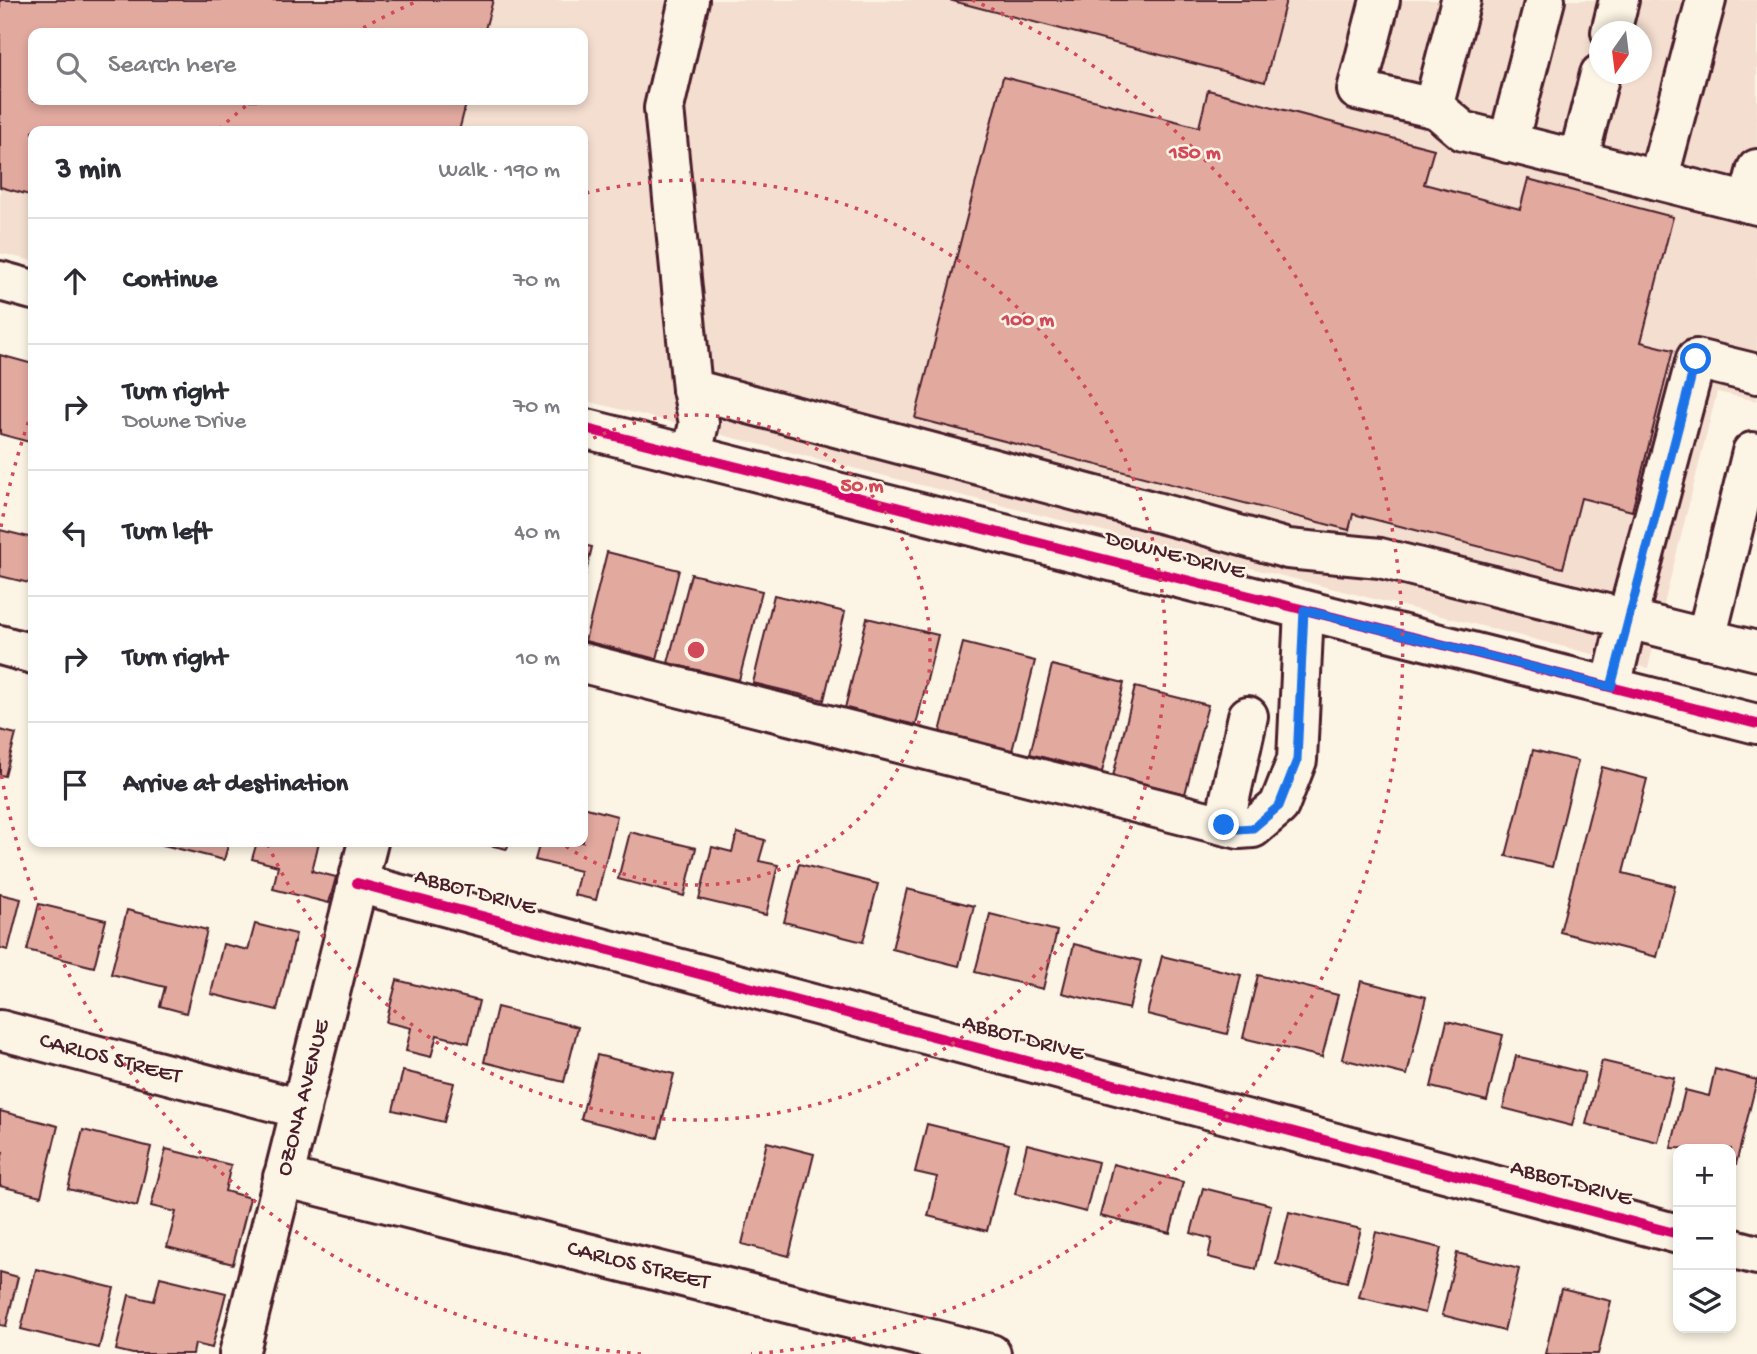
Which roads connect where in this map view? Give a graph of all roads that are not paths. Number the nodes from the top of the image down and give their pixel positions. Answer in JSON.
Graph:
{"nodes":[{"id":1,"x":689,"y":0,"type":"edge"},
{"id":2,"x":1380,"y":0,"type":"edge"},
{"id":3,"x":1461,"y":0,"type":"edge"},
{"id":4,"x":1545,"y":0,"type":"edge"},
{"id":5,"x":1619,"y":0,"type":"edge"},
{"id":6,"x":1706,"y":0,"type":"edge"},
{"id":7,"x":1614,"y":21,"type":"edge"},
{"id":8,"x":1597,"y":84,"type":"edge"},
{"id":9,"x":1433,"y":108,"type":"junction"},
{"id":10,"x":1508,"y":143,"type":"junction"},
{"id":11,"x":1577,"y":160,"type":"junction"},
{"id":12,"x":1657,"y":180,"type":"junction"},
{"id":13,"x":1754,"y":192,"type":"edge"},
{"id":14,"x":0,"y":281,"type":"edge"},
{"id":15,"x":28,"y":289,"type":"edge"},
{"id":16,"x":1757,"y":373,"type":"edge"},
{"id":17,"x":692,"y":388,"type":"junction"},
{"id":18,"x":588,"y":429,"type":"edge"},
{"id":19,"x":1755,"y":446,"type":"edge"},
{"id":20,"x":692,"y":455,"type":"junction"},
{"id":21,"x":1304,"y":610,"type":"junction"},
{"id":22,"x":1627,"y":620,"type":"junction"},
{"id":23,"x":1706,"y":639,"type":"junction"},
{"id":24,"x":0,"y":645,"type":"edge"},
{"id":25,"x":1757,"y":651,"type":"edge"},
{"id":26,"x":28,"y":653,"type":"edge"},
{"id":27,"x":588,"y":664,"type":"edge"},
{"id":28,"x":1611,"y":687,"type":"junction"},
{"id":29,"x":1248,"y":716,"type":"dead end"},
{"id":30,"x":1757,"y":724,"type":"edge"},
{"id":31,"x":1224,"y":825,"type":"junction"},
{"id":32,"x":367,"y":847,"type":"edge"},
{"id":33,"x":357,"y":884,"type":"junction"},
{"id":34,"x":0,"y":1030,"type":"edge"},
{"id":35,"x":301,"y":1109,"type":"junction"},
{"id":36,"x":283,"y":1177,"type":"junction"},
{"id":37,"x":1673,"y":1233,"type":"edge"},
{"id":38,"x":1736,"y":1249,"type":"edge"},
{"id":39,"x":1757,"y":1255,"type":"edge"},
{"id":40,"x":946,"y":1349,"type":"edge"},
{"id":41,"x":239,"y":1354,"type":"edge"},
{"id":42,"x":991,"y":1354,"type":"edge"}],
"edges":[{"from":1,"to":17,"type":"street"},
{"from":2,"to":9,"type":"street"},
{"from":3,"to":9,"type":"street"},
{"from":4,"to":10,"type":"street"},
{"from":5,"to":7,"type":"street"},
{"from":6,"to":12,"type":"street"},
{"from":8,"to":11,"type":"street"},
{"from":9,"to":10,"type":"street"},
{"from":10,"to":11,"type":"street"},
{"from":11,"to":12,"type":"street"},
{"from":12,"to":13,"type":"street"},
{"from":14,"to":15,"type":"street"},
{"from":16,"to":22,"type":"street"},
{"from":17,"to":20,"type":"street"},
{"from":17,"to":22,"type":"street"},
{"from":18,"to":20,"type":"street","name":"DOWNE DRIVE"},
{"from":19,"to":23,"type":"street"},
{"from":20,"to":21,"type":"street","name":"DOWNE DRIVE"},
{"from":21,"to":28,"type":"street","name":"DOWNE DRIVE"},
{"from":21,"to":31,"type":"street"},
{"from":22,"to":23,"type":"street"},
{"from":22,"to":28,"type":"street"},
{"from":23,"to":25,"type":"street"},
{"from":24,"to":26,"type":"street"},
{"from":27,"to":31,"type":"street"},
{"from":28,"to":30,"type":"street","name":"DOWNE DRIVE"},
{"from":29,"to":31,"type":"street"},
{"from":32,"to":33,"type":"street","name":"OZONA AVENUE"},
{"from":33,"to":35,"type":"street","name":"OZONA AVENUE"},
{"from":33,"to":37,"type":"street","name":"ABBOT DRIVE"},
{"from":34,"to":35,"type":"street","name":"CARLOS STREET"},
{"from":35,"to":36,"type":"street","name":"OZONA AVENUE"},
{"from":36,"to":40,"type":"street","name":"CARLOS STREET"},
{"from":36,"to":41,"type":"street","name":"OZONA AVENUE"},
{"from":38,"to":39,"type":"street"},
{"from":40,"to":42,"type":"street","name":"CARLOS STREET"}]}
